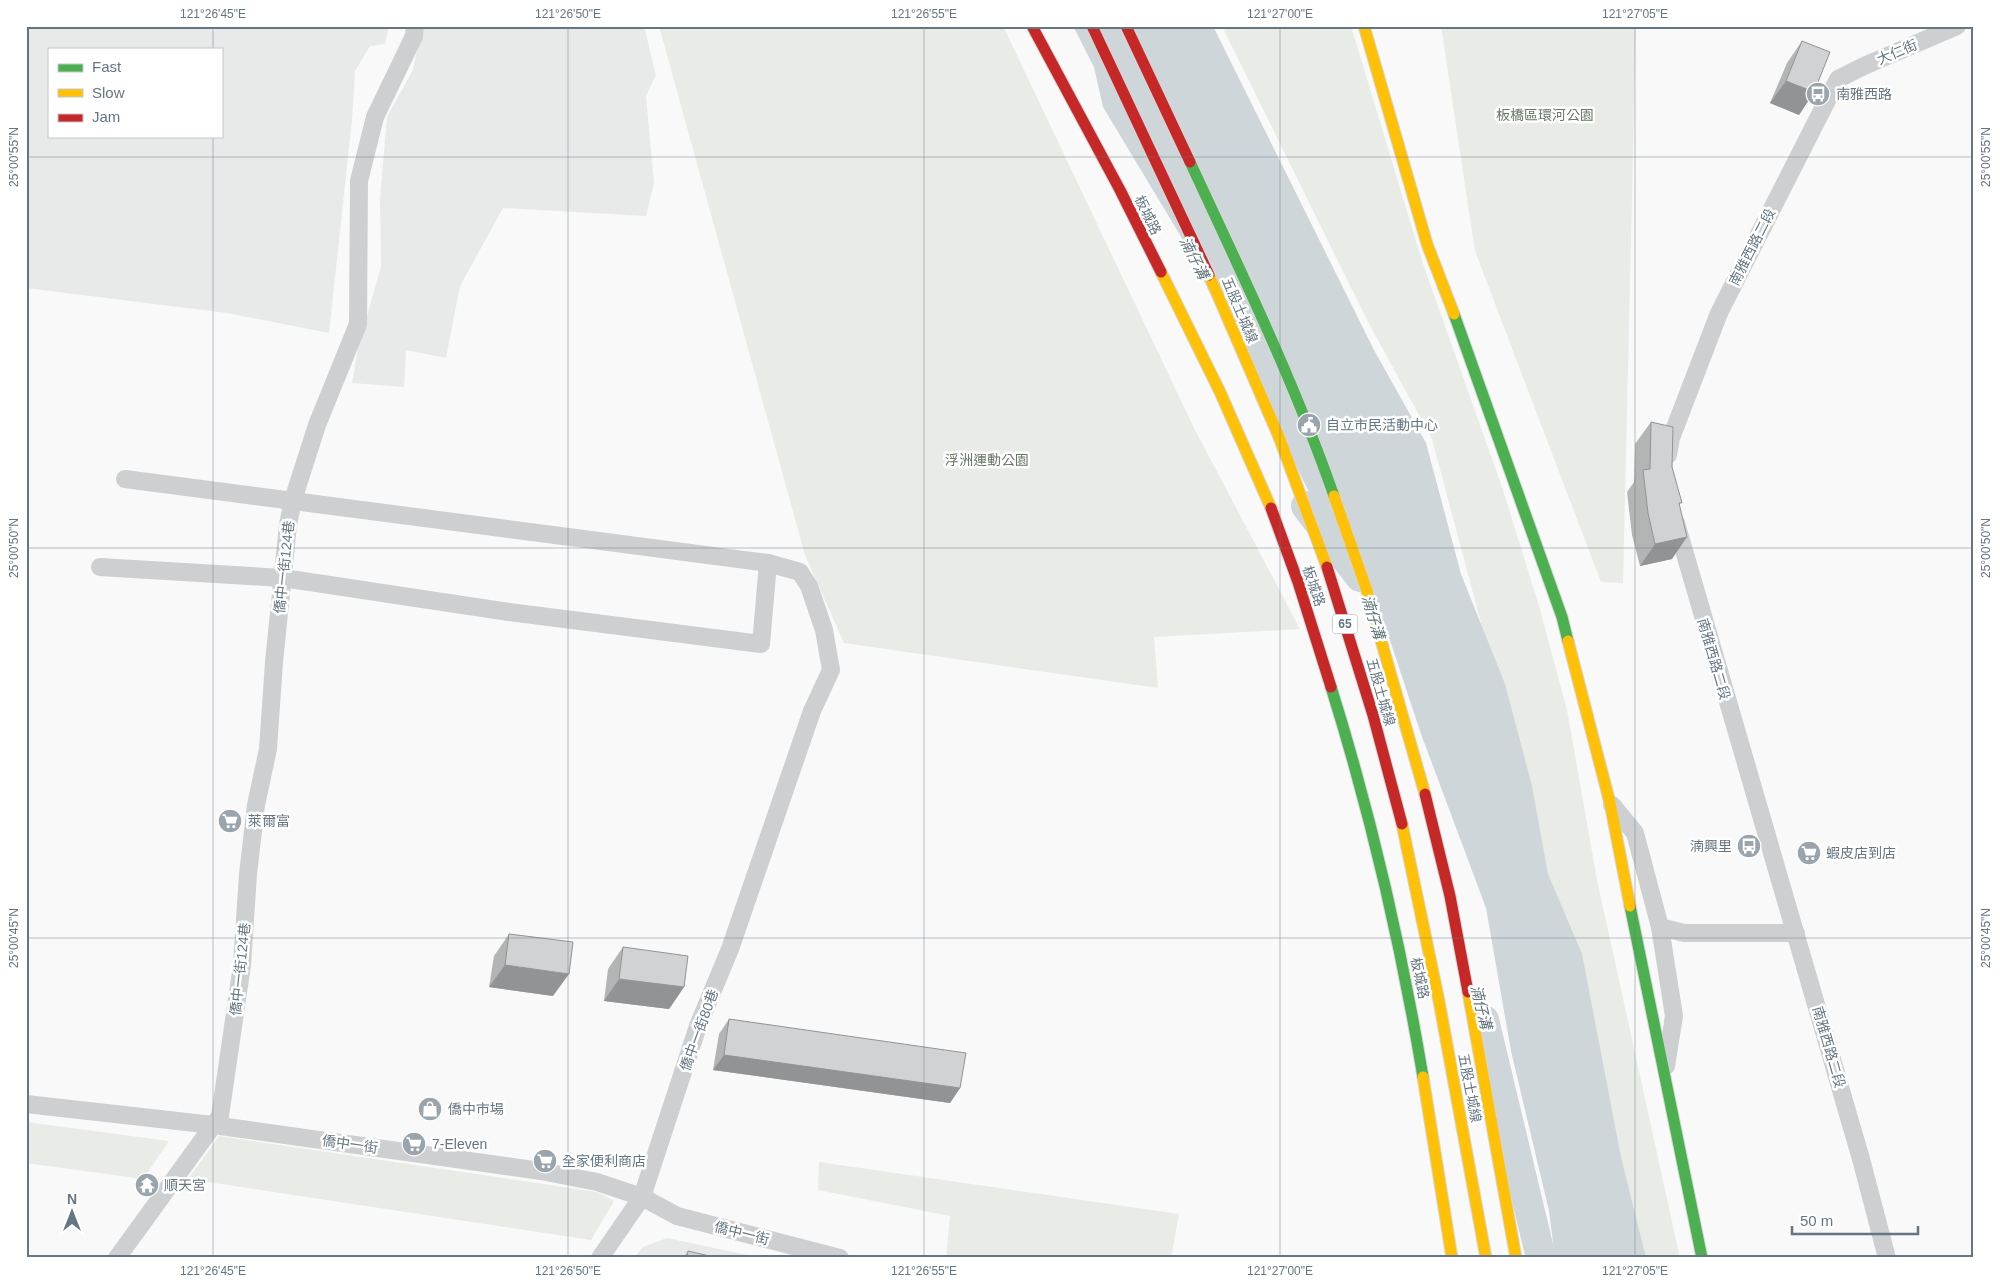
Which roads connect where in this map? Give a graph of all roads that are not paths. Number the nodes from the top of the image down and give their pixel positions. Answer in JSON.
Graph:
{"nodes":[{"id":1,"x":415,"y":26,"type":"edge"},
{"id":2,"x":1032,"y":26,"type":"edge"},
{"id":3,"x":1092,"y":26,"type":"edge"},
{"id":4,"x":1126,"y":26,"type":"edge"},
{"id":5,"x":1364,"y":26,"type":"edge"},
{"id":6,"x":1957,"y":26,"type":"edge"},
{"id":7,"x":1838,"y":80,"type":"joint"},
{"id":8,"x":1667,"y":473,"type":"edge"},
{"id":9,"x":125,"y":479,"type":"dead end"},
{"id":10,"x":293,"y":500,"type":"junction"},
{"id":11,"x":1672,"y":507,"type":"edge"},
{"id":12,"x":768,"y":563,"type":"junction"},
{"id":13,"x":100,"y":567,"type":"dead end"},
{"id":14,"x":283,"y":578,"type":"junction"},
{"id":15,"x":1610,"y":803,"type":"junction"},
{"id":16,"x":1660,"y":927,"type":"junction"},
{"id":17,"x":1796,"y":933,"type":"junction"},
{"id":18,"x":1664,"y":1079,"type":"junction"},
{"id":19,"x":26,"y":1104,"type":"edge"},
{"id":20,"x":213,"y":1125,"type":"junction"},
{"id":21,"x":642,"y":1197,"type":"junction"},
{"id":22,"x":117,"y":1258,"type":"edge"},
{"id":23,"x":600,"y":1258,"type":"edge"},
{"id":24,"x":840,"y":1258,"type":"edge"},
{"id":25,"x":1452,"y":1258,"type":"edge"},
{"id":26,"x":1486,"y":1258,"type":"edge"},
{"id":27,"x":1516,"y":1258,"type":"edge"},
{"id":28,"x":1702,"y":1258,"type":"edge"},
{"id":29,"x":1887,"y":1258,"type":"edge"}],
"edges":[{"from":1,"to":10,"type":"street","name":"僑中一街124巷"},
{"from":2,"to":25,"type":"main road","name":"板城路"},
{"from":3,"to":26,"type":"main road","name":"五股土城線","number":"65"},
{"from":4,"to":27,"type":"main road","name":"五股土城線","number":"65"},
{"from":5,"to":15,"type":"main road"},
{"from":6,"to":7,"type":"street","name":"大仁街"},
{"from":7,"to":8,"type":"street","name":"南雅西路二段"},
{"from":9,"to":10,"type":"street","name":"僑中一街80巷"},
{"from":10,"to":12,"type":"street","name":"僑中一街80巷"},
{"from":10,"to":14,"type":"street","name":"僑中一街124巷"},
{"from":11,"to":17,"type":"street","name":"南雅西路二段"},
{"from":12,"to":14,"type":"street"},
{"from":12,"to":21,"type":"street","name":"僑中一街80巷"},
{"from":13,"to":14,"type":"street"},
{"from":14,"to":20,"type":"street","name":"僑中一街124巷"},
{"from":15,"to":16,"type":"street"},
{"from":15,"to":18,"type":"main road"},
{"from":16,"to":17,"type":"street"},
{"from":16,"to":18,"type":"street"},
{"from":17,"to":29,"type":"street","name":"南雅西路二段"},
{"from":18,"to":28,"type":"main road"},
{"from":19,"to":20,"type":"street","name":"僑中一街"},
{"from":20,"to":21,"type":"street","name":"僑中一街"},
{"from":20,"to":22,"type":"street","name":"僑中一街124巷"},
{"from":21,"to":23,"type":"street","name":"僑中一街80巷"},
{"from":21,"to":24,"type":"street","name":"僑中一街"}]}
